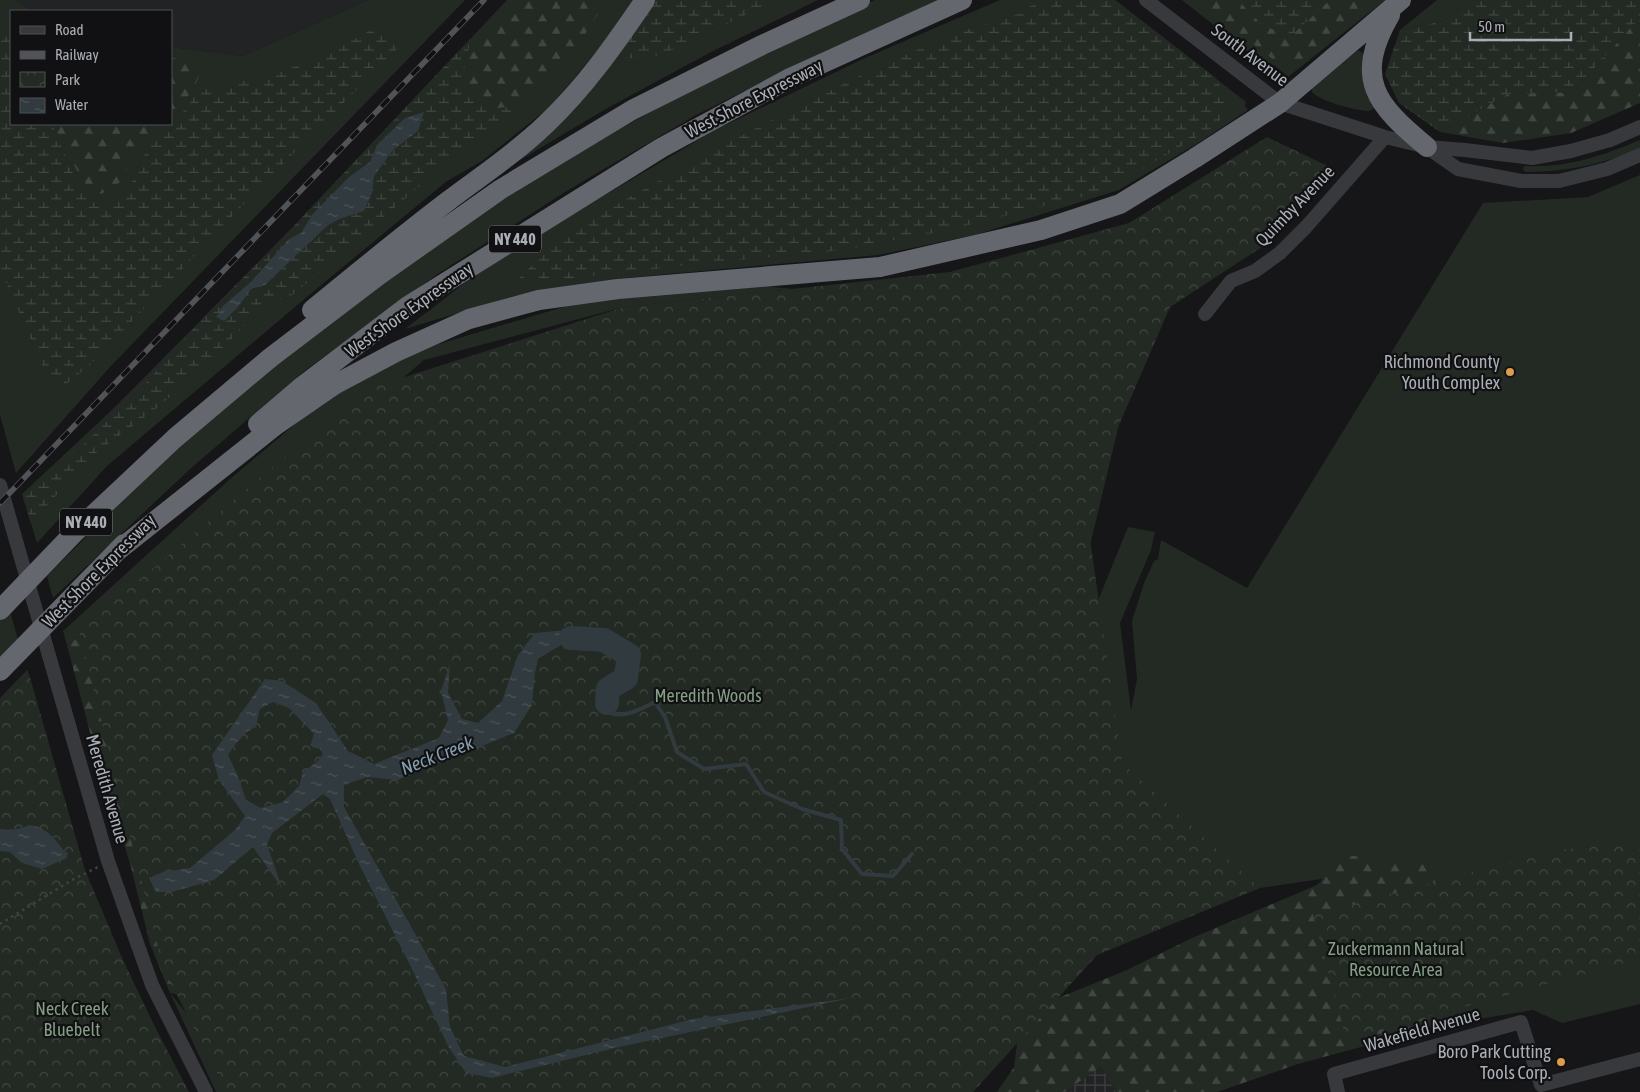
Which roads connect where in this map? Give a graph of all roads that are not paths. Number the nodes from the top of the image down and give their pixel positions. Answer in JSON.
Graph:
{"nodes":[{"id":1,"x":645,"y":0,"type":"edge"},
{"id":2,"x":860,"y":0,"type":"edge"},
{"id":3,"x":962,"y":0,"type":"edge"},
{"id":4,"x":1146,"y":0,"type":"edge"},
{"id":5,"x":1399,"y":2,"type":"edge"},
{"id":6,"x":1280,"y":103,"type":"junction"},
{"id":7,"x":1640,"y":127,"type":"edge"},
{"id":8,"x":1385,"y":137,"type":"junction"},
{"id":9,"x":1427,"y":148,"type":"junction"},
{"id":10,"x":1640,"y":155,"type":"edge"},
{"id":11,"x":1205,"y":314,"type":"dead end"},
{"id":12,"x":175,"y":438,"type":"junction"},
{"id":13,"x":0,"y":485,"type":"edge"},
{"id":14,"x":116,"y":552,"type":"junction"},
{"id":15,"x":0,"y":610,"type":"edge"},
{"id":16,"x":0,"y":671,"type":"edge"},
{"id":17,"x":1640,"y":1059,"type":"edge"},
{"id":18,"x":206,"y":1092,"type":"edge"},
{"id":19,"x":1338,"y":1092,"type":"edge"}],
"edges":[{"from":1,"to":12,"type":"highway"},
{"from":2,"to":12,"type":"highway","number":"NY 440"},
{"from":3,"to":14,"type":"highway","name":"West Shore Expressway","number":"NY 440"},
{"from":4,"to":6,"type":"street","name":"South Avenue"},
{"from":5,"to":6,"type":"highway"},
{"from":5,"to":9,"type":"highway"},
{"from":6,"to":8,"type":"street","name":"South Avenue"},
{"from":6,"to":14,"type":"highway"},
{"from":7,"to":9,"type":"street","name":"South Avenue"},
{"from":8,"to":9,"type":"street","name":"South Avenue"},
{"from":8,"to":11,"type":"street","name":"Quimby Avenue"},
{"from":9,"to":10,"type":"street","name":"South Avenue"},
{"from":12,"to":15,"type":"highway","number":"NY 440"},
{"from":13,"to":18,"type":"street","name":"Meredith Avenue"},
{"from":14,"to":16,"type":"highway","name":"West Shore Expressway","number":"NY 440"},
{"from":17,"to":19,"type":"street","name":"Wakefield Avenue"}]}
